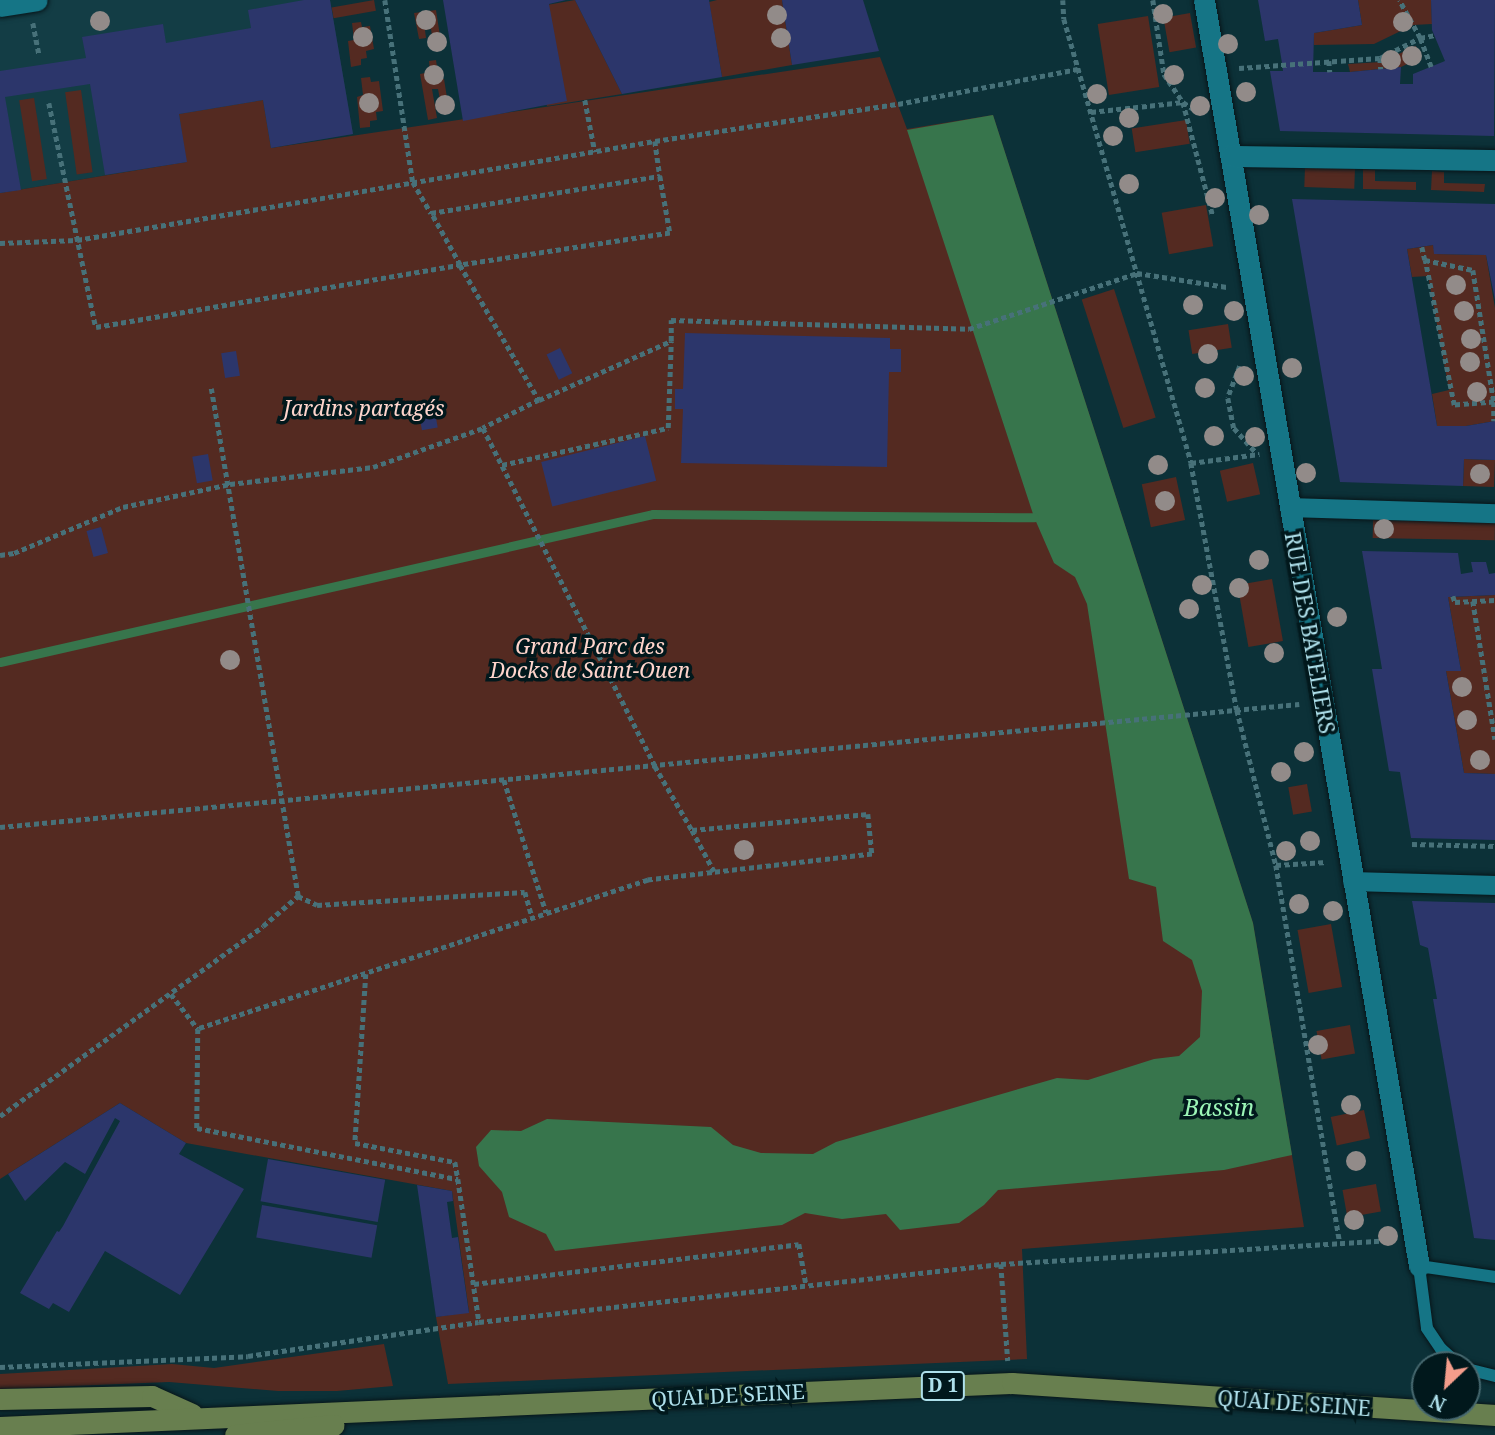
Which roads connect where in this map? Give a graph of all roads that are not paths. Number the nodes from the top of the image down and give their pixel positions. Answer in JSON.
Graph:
{"nodes":[{"id":1,"x":31,"y":0,"type":"edge"},
{"id":2,"x":1204,"y":0,"type":"edge"},
{"id":3,"x":0,"y":6,"type":"edge"},
{"id":4,"x":1231,"y":156,"type":"junction"},
{"id":5,"x":1495,"y":160,"type":"edge"},
{"id":6,"x":1289,"y":508,"type":"junction"},
{"id":7,"x":1495,"y":513,"type":"edge"},
{"id":8,"x":1352,"y":881,"type":"junction"},
{"id":9,"x":1495,"y":885,"type":"edge"},
{"id":10,"x":1419,"y":1266,"type":"junction"},
{"id":11,"x":1495,"y":1277,"type":"edge"},
{"id":12,"x":1443,"y":1351,"type":"edge"},
{"id":13,"x":0,"y":1399,"type":"edge"},
{"id":14,"x":401,"y":1410,"type":"junction"},
{"id":15,"x":1411,"y":1412,"type":"edge"},
{"id":16,"x":197,"y":1416,"type":"junction"},
{"id":17,"x":0,"y":1427,"type":"edge"},
{"id":18,"x":235,"y":1435,"type":"edge"}],
"edges":[{"from":1,"to":3,"type":"street"},
{"from":2,"to":4,"type":"street","name":"RUE DES BATELIERS"},
{"from":4,"to":5,"type":"street"},
{"from":4,"to":6,"type":"street","name":"RUE DES BATELIERS"},
{"from":6,"to":7,"type":"street"},
{"from":6,"to":8,"type":"street","name":"RUE DES BATELIERS"},
{"from":8,"to":9,"type":"street"},
{"from":8,"to":10,"type":"street","name":"RUE DES BATELIERS"},
{"from":10,"to":11,"type":"lane"},
{"from":10,"to":12,"type":"lane"},
{"from":13,"to":16,"type":"main road"},
{"from":14,"to":15,"type":"main road","name":"QUAI DE SEINE","number":"D 1"},
{"from":14,"to":16,"type":"main road","name":"QUAI DE SEINE","number":"D 1"},
{"from":14,"to":18,"type":"main road"},
{"from":16,"to":17,"type":"main road","name":"QUAI DE SEINE","number":"D 1"}]}
